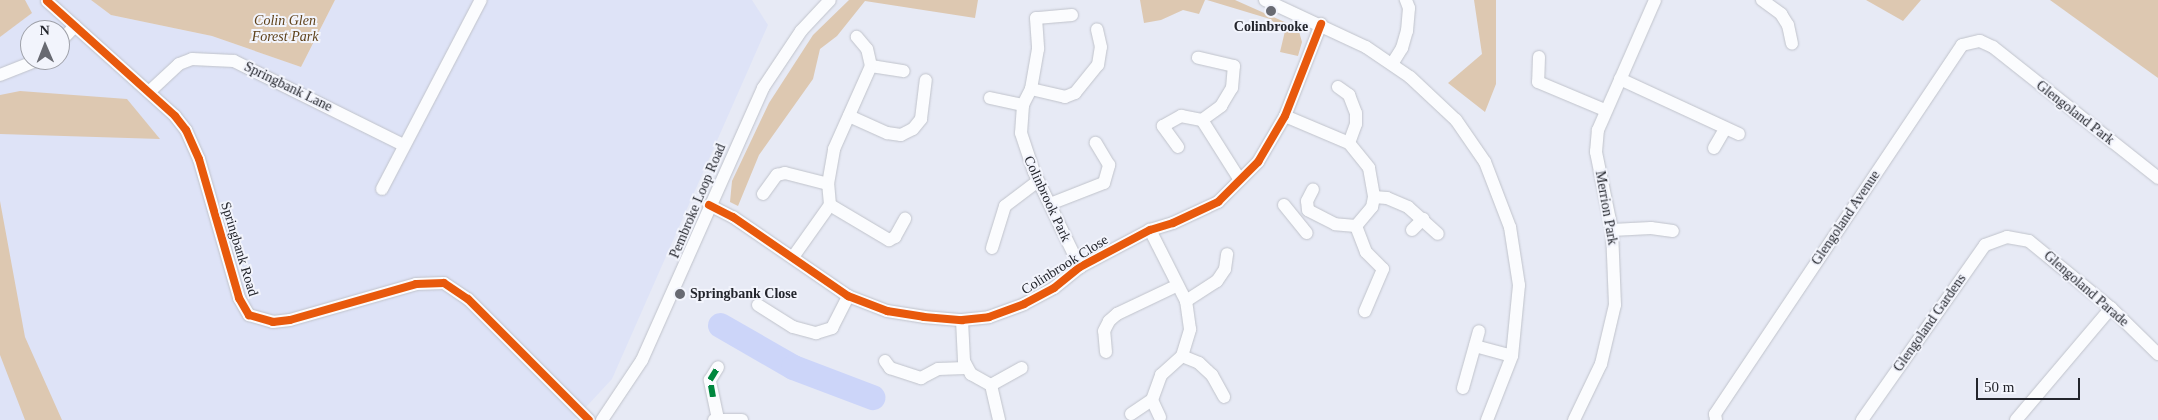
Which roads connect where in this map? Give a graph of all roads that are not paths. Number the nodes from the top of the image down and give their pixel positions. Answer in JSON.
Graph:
{"nodes":[{"id":1,"x":481,"y":0,"type":"edge"},
{"id":2,"x":830,"y":0,"type":"edge"},
{"id":3,"x":1265,"y":0,"type":"edge"},
{"id":4,"x":1406,"y":0,"type":"edge"},
{"id":5,"x":1655,"y":0,"type":"edge"},
{"id":6,"x":1762,"y":0,"type":"edge"},
{"id":7,"x":47,"y":1,"type":"edge"},
{"id":8,"x":1072,"y":15,"type":"dead end"},
{"id":9,"x":1321,"y":24,"type":"junction"},
{"id":10,"x":75,"y":26,"type":"junction"},
{"id":11,"x":1097,"y":29,"type":"dead end"},
{"id":12,"x":70,"y":31,"type":"edge"},
{"id":13,"x":856,"y":37,"type":"dead end"},
{"id":14,"x":1792,"y":44,"type":"dead end"},
{"id":15,"x":1993,"y":47,"type":"joint"},
{"id":16,"x":1539,"y":57,"type":"dead end"},
{"id":17,"x":1198,"y":58,"type":"dead end"},
{"id":18,"x":1392,"y":64,"type":"junction"},
{"id":19,"x":871,"y":66,"type":"junction"},
{"id":20,"x":20,"y":67,"type":"edge"},
{"id":21,"x":904,"y":71,"type":"dead end"},
{"id":22,"x":0,"y":75,"type":"edge"},
{"id":23,"x":1620,"y":79,"type":"junction"},
{"id":24,"x":926,"y":80,"type":"dead end"},
{"id":25,"x":1338,"y":87,"type":"dead end"},
{"id":26,"x":1031,"y":89,"type":"junction"},
{"id":27,"x":149,"y":92,"type":"junction"},
{"id":28,"x":990,"y":98,"type":"dead end"},
{"id":29,"x":1023,"y":106,"type":"junction"},
{"id":30,"x":1605,"y":110,"type":"junction"},
{"id":31,"x":849,"y":116,"type":"junction"},
{"id":32,"x":1285,"y":116,"type":"junction"},
{"id":33,"x":1202,"y":120,"type":"junction"},
{"id":34,"x":1724,"y":130,"type":"junction"},
{"id":35,"x":1738,"y":134,"type":"dead end"},
{"id":36,"x":1096,"y":143,"type":"dead end"},
{"id":37,"x":1349,"y":143,"type":"junction"},
{"id":38,"x":403,"y":145,"type":"junction"},
{"id":39,"x":1178,"y":148,"type":"dead end"},
{"id":40,"x":1714,"y":148,"type":"dead end"},
{"id":41,"x":2158,"y":178,"type":"edge"},
{"id":42,"x":1240,"y":180,"type":"junction"},
{"id":43,"x":1038,"y":181,"type":"junction"},
{"id":44,"x":828,"y":184,"type":"junction"},
{"id":45,"x":1313,"y":189,"type":"dead end"},
{"id":46,"x":382,"y":190,"type":"dead end"},
{"id":47,"x":763,"y":194,"type":"dead end"},
{"id":48,"x":1374,"y":198,"type":"junction"},
{"id":49,"x":1050,"y":204,"type":"junction"},
{"id":50,"x":709,"y":205,"type":"junction"},
{"id":51,"x":830,"y":205,"type":"junction"},
{"id":52,"x":1284,"y":205,"type":"dead end"},
{"id":53,"x":1308,"y":210,"type":"junction"},
{"id":54,"x":1295,"y":218,"type":"junction"},
{"id":55,"x":905,"y":219,"type":"dead end"},
{"id":56,"x":1423,"y":219,"type":"junction"},
{"id":57,"x":1356,"y":226,"type":"junction"},
{"id":58,"x":1150,"y":230,"type":"junction"},
{"id":59,"x":1412,"y":230,"type":"dead end"},
{"id":60,"x":1612,"y":230,"type":"junction"},
{"id":61,"x":1674,"y":231,"type":"dead end"},
{"id":62,"x":1307,"y":233,"type":"dead end"},
{"id":63,"x":1438,"y":234,"type":"dead end"},
{"id":64,"x":2007,"y":237,"type":"joint"},
{"id":65,"x":992,"y":248,"type":"dead end"},
{"id":66,"x":1227,"y":254,"type":"dead end"},
{"id":67,"x":793,"y":257,"type":"junction"},
{"id":68,"x":1080,"y":267,"type":"junction"},
{"id":69,"x":1176,"y":286,"type":"junction"},
{"id":70,"x":848,"y":296,"type":"junction"},
{"id":71,"x":1186,"y":301,"type":"junction"},
{"id":72,"x":758,"y":305,"type":"dead end"},
{"id":73,"x":2111,"y":308,"type":"junction"},
{"id":74,"x":1365,"y":311,"type":"dead end"},
{"id":75,"x":962,"y":320,"type":"junction"},
{"id":76,"x":1479,"y":331,"type":"dead end"},
{"id":77,"x":1475,"y":346,"type":"junction"},
{"id":78,"x":1106,"y":352,"type":"dead end"},
{"id":79,"x":2158,"y":354,"type":"edge"},
{"id":80,"x":1182,"y":356,"type":"junction"},
{"id":81,"x":1512,"y":356,"type":"junction"},
{"id":82,"x":884,"y":361,"type":"dead end"},
{"id":83,"x":718,"y":367,"type":"dead end"},
{"id":84,"x":966,"y":368,"type":"junction"},
{"id":85,"x":1022,"y":368,"type":"dead end"},
{"id":86,"x":991,"y":385,"type":"junction"},
{"id":87,"x":1463,"y":388,"type":"dead end"},
{"id":88,"x":1224,"y":398,"type":"dead end"},
{"id":89,"x":1152,"y":400,"type":"junction"},
{"id":90,"x":1131,"y":414,"type":"dead end"},
{"id":91,"x":1160,"y":417,"type":"dead end"},
{"id":92,"x":590,"y":420,"type":"edge"},
{"id":93,"x":602,"y":420,"type":"edge"},
{"id":94,"x":716,"y":420,"type":"edge"},
{"id":95,"x":742,"y":420,"type":"edge"},
{"id":96,"x":999,"y":420,"type":"edge"},
{"id":97,"x":1487,"y":420,"type":"edge"},
{"id":98,"x":1574,"y":420,"type":"edge"},
{"id":99,"x":1716,"y":420,"type":"edge"},
{"id":100,"x":1862,"y":420,"type":"edge"},
{"id":101,"x":2016,"y":420,"type":"edge"}],
"edges":[{"from":1,"to":38,"type":"street"},
{"from":2,"to":50,"type":"street","name":"Pembroke Loop Road"},
{"from":3,"to":9,"type":"street"},
{"from":4,"to":18,"type":"street"},
{"from":5,"to":23,"type":"street","name":"Merrion Park"},
{"from":6,"to":14,"type":"street"},
{"from":7,"to":10,"type":"street","name":"Springbank Road"},
{"from":8,"to":26,"type":"street","name":"Colinbrook Park"},
{"from":9,"to":18,"type":"street"},
{"from":9,"to":32,"type":"street","name":"Colinbrook Close"},
{"from":10,"to":12,"type":"street"},
{"from":10,"to":27,"type":"street","name":"Springbank Road"},
{"from":11,"to":26,"type":"street"},
{"from":13,"to":19,"type":"street"},
{"from":15,"to":41,"type":"street","name":"Glengoland Park"},
{"from":15,"to":99,"type":"street","name":"Glengoland Avenue"},
{"from":16,"to":30,"type":"street"},
{"from":17,"to":33,"type":"street"},
{"from":18,"to":81,"type":"street"},
{"from":19,"to":21,"type":"street"},
{"from":19,"to":31,"type":"street"},
{"from":20,"to":22,"type":"street"},
{"from":23,"to":30,"type":"street","name":"Merrion Park"},
{"from":23,"to":34,"type":"street"},
{"from":24,"to":31,"type":"street"},
{"from":25,"to":37,"type":"street"},
{"from":26,"to":29,"type":"street","name":"Colinbrook Park"},
{"from":27,"to":38,"type":"street","name":"Springbank Lane"},
{"from":27,"to":92,"type":"street","name":"Springbank Road"},
{"from":28,"to":29,"type":"street"},
{"from":29,"to":43,"type":"street","name":"Colinbrook Park"},
{"from":30,"to":60,"type":"street","name":"Merrion Park"},
{"from":31,"to":44,"type":"street"},
{"from":32,"to":37,"type":"street"},
{"from":32,"to":42,"type":"street","name":"Colinbrook Close"},
{"from":33,"to":39,"type":"street"},
{"from":33,"to":42,"type":"street"},
{"from":34,"to":35,"type":"street"},
{"from":34,"to":40,"type":"street"},
{"from":36,"to":49,"type":"street"},
{"from":37,"to":48,"type":"street"},
{"from":38,"to":46,"type":"street"},
{"from":42,"to":58,"type":"street","name":"Colinbrook Close"},
{"from":43,"to":49,"type":"street","name":"Colinbrook Park"},
{"from":43,"to":65,"type":"street"},
{"from":44,"to":47,"type":"street"},
{"from":44,"to":51,"type":"street"},
{"from":45,"to":53,"type":"street"},
{"from":48,"to":56,"type":"street"},
{"from":48,"to":57,"type":"street"},
{"from":49,"to":68,"type":"street","name":"Colinbrook Park"},
{"from":50,"to":67,"type":"street","name":"Colinbrook Close"},
{"from":50,"to":93,"type":"street","name":"Pembroke Loop Road"},
{"from":51,"to":55,"type":"street"},
{"from":51,"to":67,"type":"street"},
{"from":52,"to":54,"type":"street"},
{"from":53,"to":54,"type":"street"},
{"from":53,"to":57,"type":"street"},
{"from":54,"to":62,"type":"street"},
{"from":56,"to":59,"type":"street"},
{"from":56,"to":63,"type":"street"},
{"from":57,"to":74,"type":"street"},
{"from":58,"to":68,"type":"street","name":"Colinbrook Close"},
{"from":58,"to":69,"type":"street"},
{"from":60,"to":61,"type":"street"},
{"from":60,"to":98,"type":"street","name":"Merrion Park"},
{"from":64,"to":73,"type":"street","name":"Glengoland Parade"},
{"from":64,"to":100,"type":"street","name":"Glengoland Gardens"},
{"from":66,"to":71,"type":"street"},
{"from":67,"to":70,"type":"street","name":"Colinbrook Close"},
{"from":68,"to":75,"type":"street","name":"Colinbrook Close"},
{"from":69,"to":71,"type":"street"},
{"from":69,"to":78,"type":"street"},
{"from":70,"to":72,"type":"street"},
{"from":70,"to":75,"type":"street","name":"Colinbrook Close"},
{"from":71,"to":80,"type":"street"},
{"from":73,"to":79,"type":"street","name":"Glengoland Parade"},
{"from":73,"to":101,"type":"street"},
{"from":75,"to":84,"type":"street"},
{"from":76,"to":77,"type":"street"},
{"from":77,"to":81,"type":"street"},
{"from":77,"to":87,"type":"street"},
{"from":80,"to":88,"type":"street"},
{"from":80,"to":89,"type":"street"},
{"from":81,"to":97,"type":"street"},
{"from":82,"to":84,"type":"street"},
{"from":83,"to":94,"type":"street"},
{"from":84,"to":86,"type":"street"},
{"from":85,"to":86,"type":"street"},
{"from":86,"to":96,"type":"street"},
{"from":89,"to":90,"type":"street"},
{"from":89,"to":91,"type":"street"},
{"from":94,"to":95,"type":"street"}]}
